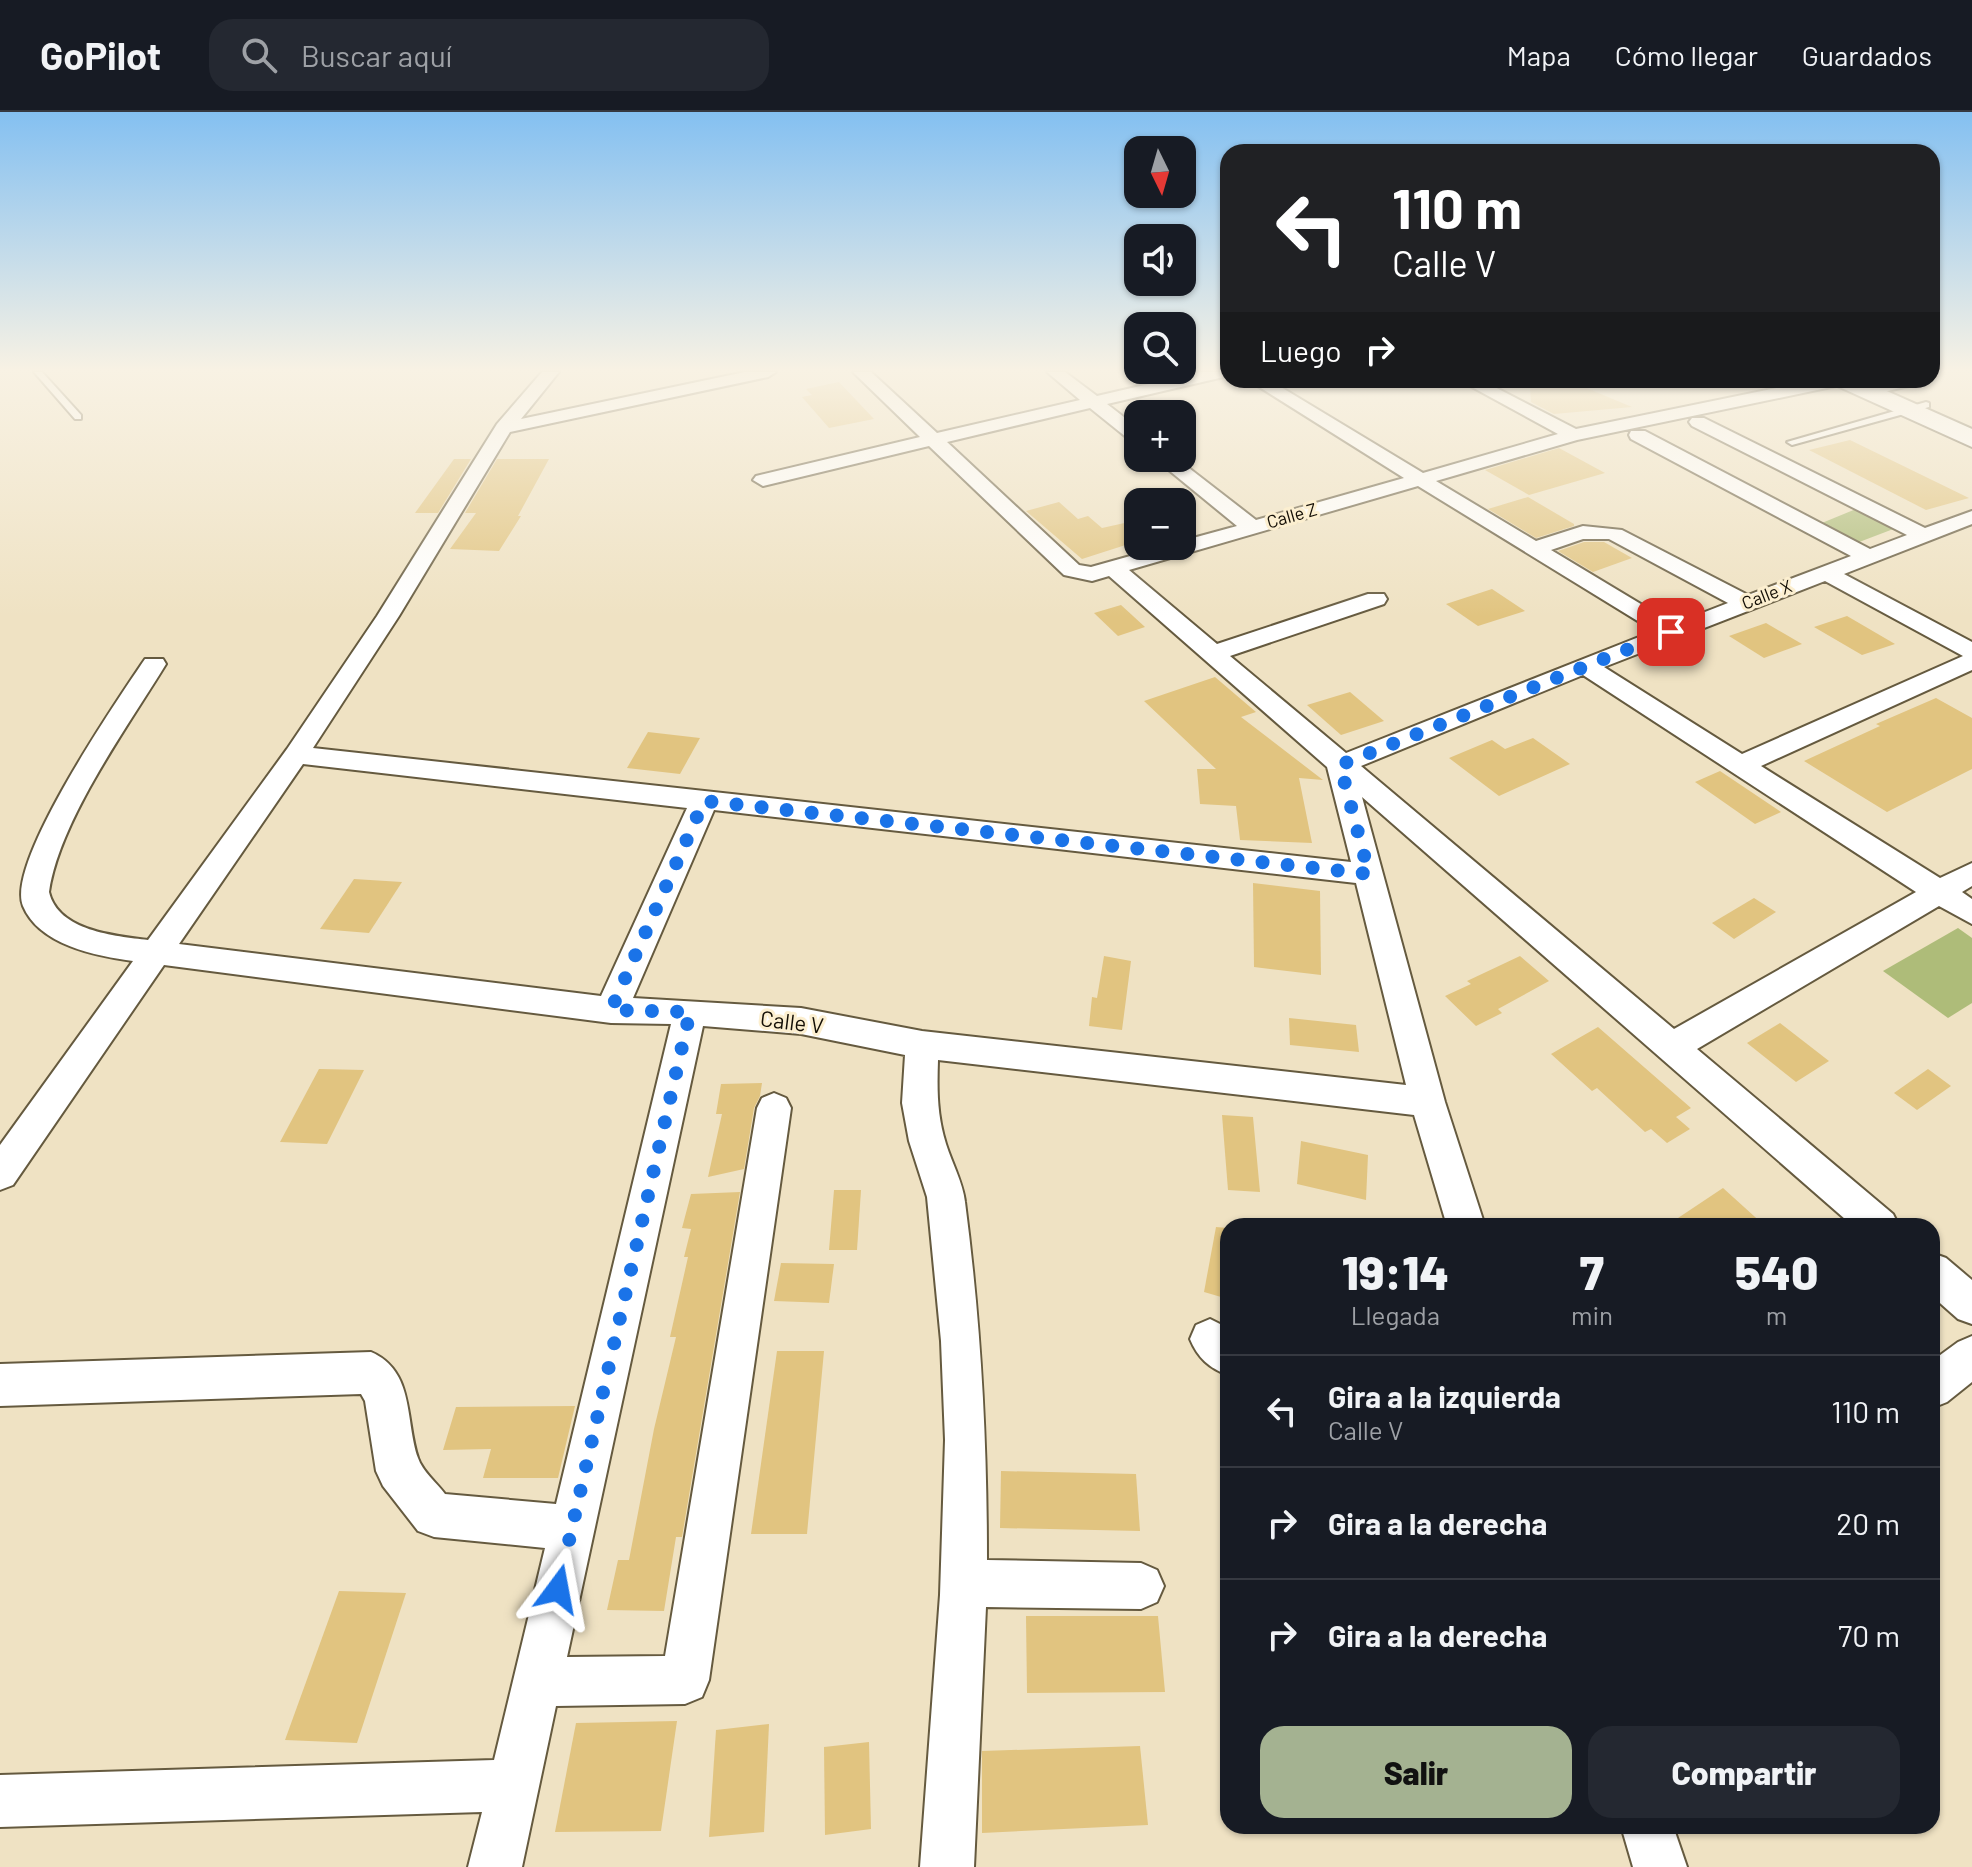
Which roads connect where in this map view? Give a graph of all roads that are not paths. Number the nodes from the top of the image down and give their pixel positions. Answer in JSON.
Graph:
{"nodes":[{"id":1,"x":487,"y":454,"type":"edge"},
{"id":2,"x":873,"y":454,"type":"edge"},
{"id":3,"x":946,"y":454,"type":"edge"},
{"id":4,"x":1377,"y":454,"type":"edge"},
{"id":5,"x":1507,"y":454,"type":"edge"},
{"id":6,"x":1674,"y":454,"type":"edge"},
{"id":7,"x":1762,"y":454,"type":"edge"},
{"id":8,"x":1182,"y":472,"type":"edge"},
{"id":9,"x":1418,"y":479,"type":"junction"},
{"id":10,"x":763,"y":480,"type":"dead end"},
{"id":11,"x":1972,"y":517,"type":"edge"},
{"id":12,"x":1252,"y":527,"type":"junction"},
{"id":13,"x":1923,"y":535,"type":"junction"},
{"id":14,"x":1534,"y":549,"type":"junction"},
{"id":15,"x":1867,"y":556,"type":"junction"},
{"id":16,"x":1113,"y":568,"type":"junction"},
{"id":17,"x":1826,"y":573,"type":"junction"},
{"id":18,"x":1376,"y":599,"type":"dead end"},
{"id":19,"x":1745,"y":603,"type":"junction"},
{"id":20,"x":1671,"y":632,"type":"junction"},
{"id":21,"x":1972,"y":651,"type":"edge"},
{"id":22,"x":1212,"y":654,"type":"junction"},
{"id":23,"x":1972,"y":661,"type":"edge"},
{"id":24,"x":154,"y":664,"type":"dead end"},
{"id":25,"x":1585,"y":666,"type":"junction"},
{"id":26,"x":296,"y":755,"type":"junction"},
{"id":27,"x":1340,"y":765,"type":"junction"},
{"id":28,"x":1741,"y":765,"type":"junction"},
{"id":29,"x":704,"y":801,"type":"junction"},
{"id":30,"x":1972,"y":873,"type":"edge"},
{"id":31,"x":1369,"y":874,"type":"junction"},
{"id":32,"x":1938,"y":892,"type":"junction"},
{"id":33,"x":1972,"y":913,"type":"edge"},
{"id":34,"x":155,"y":952,"type":"junction"},
{"id":35,"x":611,"y":1010,"type":"junction"},
{"id":36,"x":690,"y":1012,"type":"junction"},
{"id":37,"x":922,"y":1045,"type":"junction"},
{"id":38,"x":1672,"y":1047,"type":"junction"},
{"id":39,"x":1428,"y":1102,"type":"junction"},
{"id":40,"x":774,"y":1108,"type":"dead end"},
{"id":41,"x":0,"y":1174,"type":"edge"},
{"id":42,"x":1464,"y":1218,"type":"edge"},
{"id":43,"x":1871,"y":1218,"type":"edge"},
{"id":44,"x":1940,"y":1278,"type":"edge"},
{"id":45,"x":1972,"y":1305,"type":"edge"},
{"id":46,"x":1972,"y":1356,"type":"edge"},
{"id":47,"x":1940,"y":1381,"type":"edge"},
{"id":48,"x":0,"y":1385,"type":"edge"},
{"id":49,"x":572,"y":1528,"type":"junction"},
{"id":50,"x":963,"y":1583,"type":"junction"},
{"id":51,"x":1141,"y":1586,"type":"dead end"},
{"id":52,"x":537,"y":1682,"type":"junction"},
{"id":53,"x":513,"y":1785,"type":"junction"},
{"id":54,"x":0,"y":1801,"type":"edge"},
{"id":55,"x":1650,"y":1834,"type":"edge"},
{"id":56,"x":495,"y":1867,"type":"edge"},
{"id":57,"x":947,"y":1867,"type":"edge"},
{"id":58,"x":1660,"y":1867,"type":"edge"}],
"edges":[{"from":1,"to":26,"type":"street"},
{"from":2,"to":10,"type":"street"},
{"from":3,"to":16,"type":"street","name":"Calle Z"},
{"from":4,"to":9,"type":"street"},
{"from":5,"to":9,"type":"street","name":"Calle Z"},
{"from":6,"to":15,"type":"street"},
{"from":7,"to":13,"type":"street"},
{"from":8,"to":12,"type":"street"},
{"from":9,"to":12,"type":"street","name":"Calle Z"},
{"from":9,"to":14,"type":"street"},
{"from":11,"to":13,"type":"street","name":"Calle X"},
{"from":12,"to":16,"type":"street","name":"Calle Z"},
{"from":13,"to":15,"type":"street","name":"Calle X"},
{"from":14,"to":19,"type":"street"},
{"from":14,"to":20,"type":"street"},
{"from":15,"to":17,"type":"street","name":"Calle X"},
{"from":16,"to":22,"type":"street"},
{"from":17,"to":19,"type":"street","name":"Calle X"},
{"from":17,"to":21,"type":"street"},
{"from":18,"to":22,"type":"street"},
{"from":19,"to":20,"type":"street","name":"Calle X"},
{"from":20,"to":25,"type":"street","name":"Calle X"},
{"from":22,"to":27,"type":"street"},
{"from":23,"to":28,"type":"street"},
{"from":24,"to":34,"type":"street","name":"Calle V"},
{"from":25,"to":27,"type":"street","name":"Calle X"},
{"from":25,"to":28,"type":"street"},
{"from":26,"to":29,"type":"street"},
{"from":26,"to":34,"type":"street"},
{"from":27,"to":31,"type":"street"},
{"from":27,"to":38,"type":"street"},
{"from":28,"to":32,"type":"street"},
{"from":29,"to":31,"type":"street"},
{"from":29,"to":35,"type":"street"},
{"from":30,"to":32,"type":"street"},
{"from":31,"to":39,"type":"street"},
{"from":32,"to":33,"type":"street"},
{"from":32,"to":38,"type":"street"},
{"from":34,"to":35,"type":"street","name":"Calle V"},
{"from":34,"to":41,"type":"street"},
{"from":35,"to":36,"type":"street","name":"Calle V"},
{"from":36,"to":37,"type":"street","name":"Calle V"},
{"from":36,"to":49,"type":"street"},
{"from":37,"to":39,"type":"street","name":"Calle V"},
{"from":37,"to":50,"type":"street"},
{"from":38,"to":43,"type":"street"},
{"from":39,"to":42,"type":"street"},
{"from":40,"to":52,"type":"street"},
{"from":44,"to":45,"type":"street"},
{"from":46,"to":47,"type":"street"},
{"from":48,"to":49,"type":"street"},
{"from":49,"to":52,"type":"street"},
{"from":50,"to":51,"type":"street"},
{"from":50,"to":57,"type":"street"},
{"from":52,"to":53,"type":"street"},
{"from":53,"to":54,"type":"street"},
{"from":53,"to":56,"type":"street"},
{"from":55,"to":58,"type":"street"}]}
